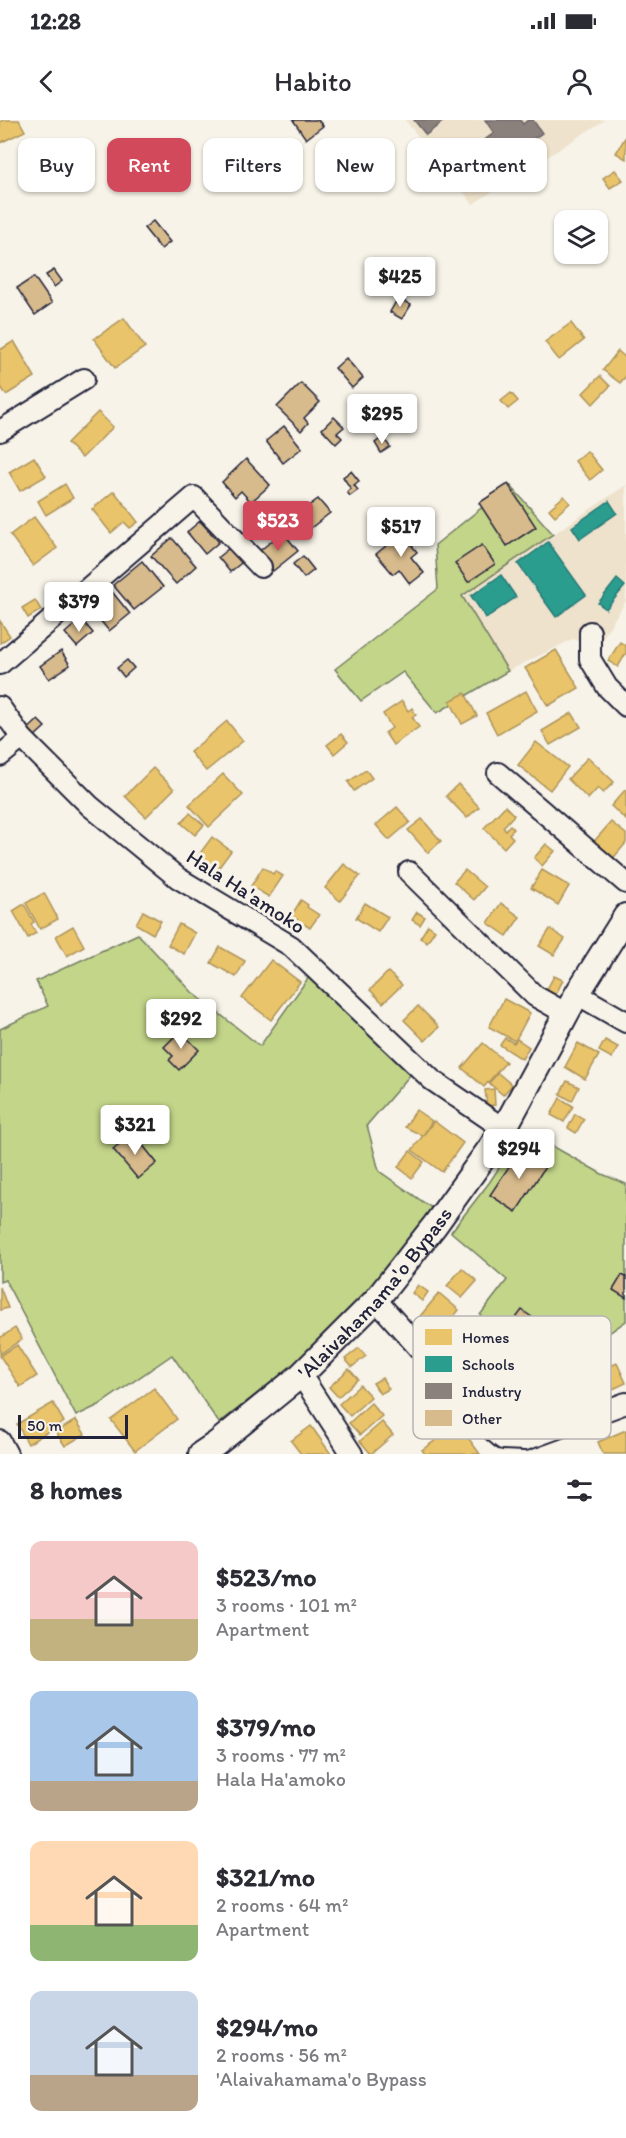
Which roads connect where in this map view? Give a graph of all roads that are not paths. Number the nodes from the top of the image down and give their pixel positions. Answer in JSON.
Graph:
{"nodes":[{"id":1,"x":84,"y":379,"type":"dead end"},
{"id":2,"x":2,"y":426,"type":"edge"},
{"id":3,"x":261,"y":567,"type":"dead end"},
{"id":4,"x":590,"y":632,"type":"dead end"},
{"id":5,"x":0,"y":664,"type":"edge"},
{"id":6,"x":626,"y":706,"type":"edge"},
{"id":7,"x":0,"y":707,"type":"edge"},
{"id":8,"x":22,"y":738,"type":"junction"},
{"id":9,"x":0,"y":756,"type":"edge"},
{"id":10,"x":498,"y":773,"type":"dead end"},
{"id":11,"x":409,"y":872,"type":"dead end"},
{"id":12,"x":626,"y":883,"type":"edge"},
{"id":13,"x":626,"y":915,"type":"edge"},
{"id":14,"x":572,"y":1004,"type":"junction"},
{"id":15,"x":626,"y":1022,"type":"edge"},
{"id":16,"x":504,"y":1129,"type":"junction"},
{"id":17,"x":376,"y":1300,"type":"junction"},
{"id":18,"x":413,"y":1342,"type":"edge"},
{"id":19,"x":301,"y":1375,"type":"junction"},
{"id":20,"x":626,"y":1403,"type":"edge"},
{"id":21,"x":611,"y":1408,"type":"edge"},
{"id":22,"x":502,"y":1439,"type":"edge"},
{"id":23,"x":528,"y":1439,"type":"edge"},
{"id":24,"x":0,"y":1441,"type":"edge"},
{"id":25,"x":213,"y":1451,"type":"edge"},
{"id":26,"x":7,"y":1454,"type":"edge"},
{"id":27,"x":352,"y":1454,"type":"edge"}],
"edges":[{"from":1,"to":2,"type":"street"},
{"from":3,"to":5,"type":"street"},
{"from":4,"to":6,"type":"street"},
{"from":7,"to":8,"type":"street","name":"Hala Ha'amoko"},
{"from":8,"to":9,"type":"street"},
{"from":8,"to":16,"type":"street","name":"Hala Ha'amoko"},
{"from":10,"to":12,"type":"street"},
{"from":11,"to":14,"type":"street"},
{"from":13,"to":14,"type":"main road","name":"'Alaivahamama'o Bypass"},
{"from":14,"to":15,"type":"street"},
{"from":14,"to":16,"type":"main road","name":"'Alaivahamama'o Bypass"},
{"from":16,"to":17,"type":"main road","name":"'Alaivahamama'o Bypass"},
{"from":17,"to":18,"type":"street"},
{"from":17,"to":19,"type":"main road","name":"'Alaivahamama'o Bypass"},
{"from":19,"to":25,"type":"main road","name":"'Alaivahamama'o Bypass"},
{"from":19,"to":27,"type":"street"},
{"from":20,"to":21,"type":"street"},
{"from":22,"to":23,"type":"street"},
{"from":24,"to":26,"type":"street"}]}
